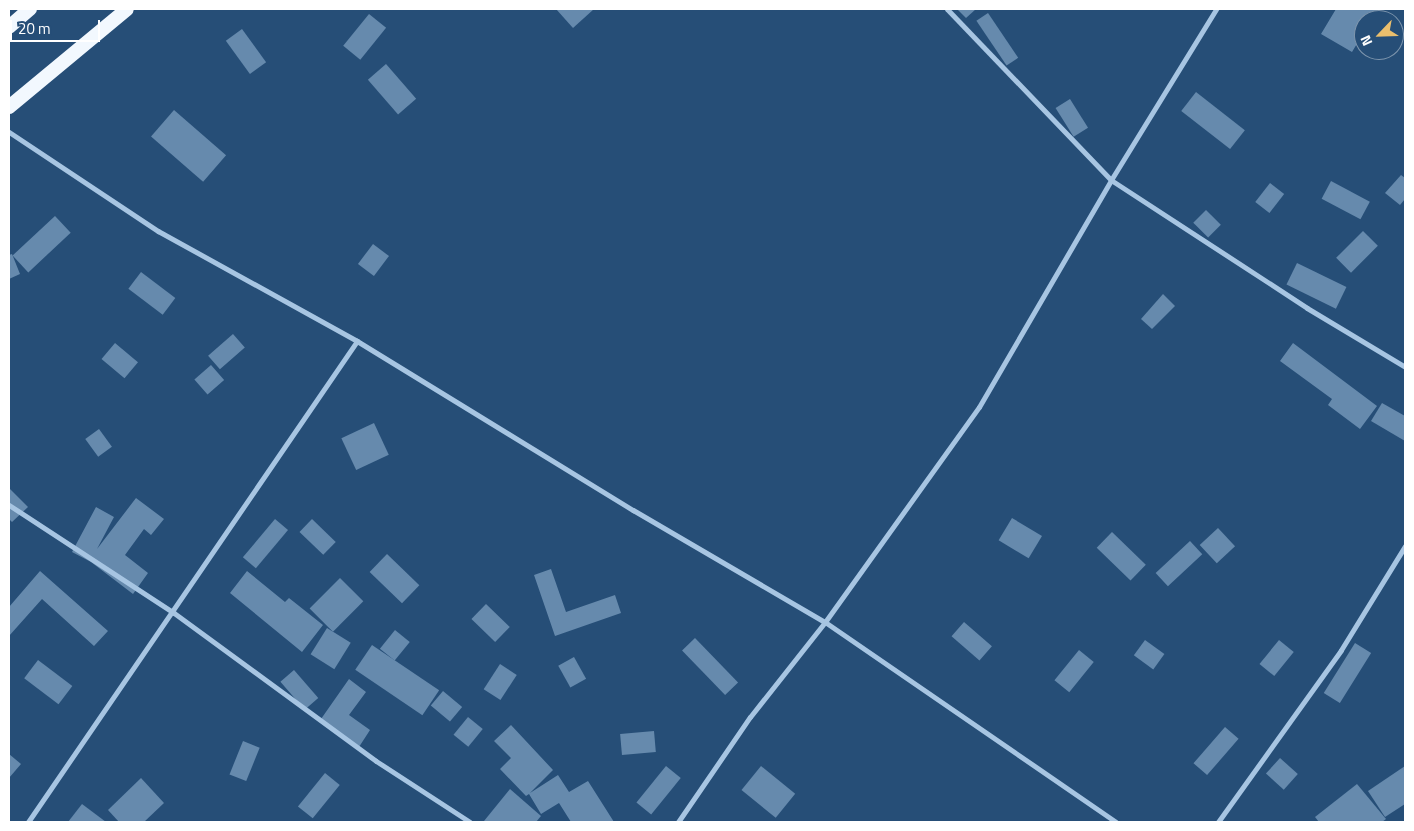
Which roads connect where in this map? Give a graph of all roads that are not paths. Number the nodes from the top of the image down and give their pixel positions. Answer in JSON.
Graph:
{"nodes":[{"id":1,"x":30,"y":9,"type":"edge"},
{"id":2,"x":127,"y":9,"type":"edge"},
{"id":3,"x":947,"y":9,"type":"edge"},
{"id":4,"x":1216,"y":9,"type":"edge"},
{"id":5,"x":9,"y":27,"type":"edge"},
{"id":6,"x":9,"y":107,"type":"edge"},
{"id":7,"x":9,"y":132,"type":"edge"},
{"id":8,"x":1111,"y":180,"type":"junction"},
{"id":9,"x":358,"y":341,"type":"junction"},
{"id":10,"x":1405,"y":367,"type":"edge"},
{"id":11,"x":9,"y":505,"type":"edge"},
{"id":12,"x":1405,"y":546,"type":"edge"},
{"id":13,"x":174,"y":613,"type":"junction"},
{"id":14,"x":825,"y":622,"type":"junction"},
{"id":15,"x":28,"y":822,"type":"edge"},
{"id":16,"x":470,"y":822,"type":"edge"},
{"id":17,"x":678,"y":822,"type":"edge"},
{"id":18,"x":1116,"y":822,"type":"edge"},
{"id":19,"x":1218,"y":822,"type":"edge"}],
"edges":[{"from":1,"to":5,"type":"highway"},
{"from":2,"to":6,"type":"highway"},
{"from":3,"to":8,"type":"street"},
{"from":4,"to":8,"type":"street"},
{"from":7,"to":9,"type":"street"},
{"from":8,"to":10,"type":"street"},
{"from":8,"to":14,"type":"street"},
{"from":9,"to":13,"type":"street"},
{"from":9,"to":14,"type":"street"},
{"from":11,"to":13,"type":"street"},
{"from":12,"to":19,"type":"street"},
{"from":13,"to":15,"type":"street"},
{"from":13,"to":16,"type":"street"},
{"from":14,"to":17,"type":"street"},
{"from":14,"to":18,"type":"street"}]}
